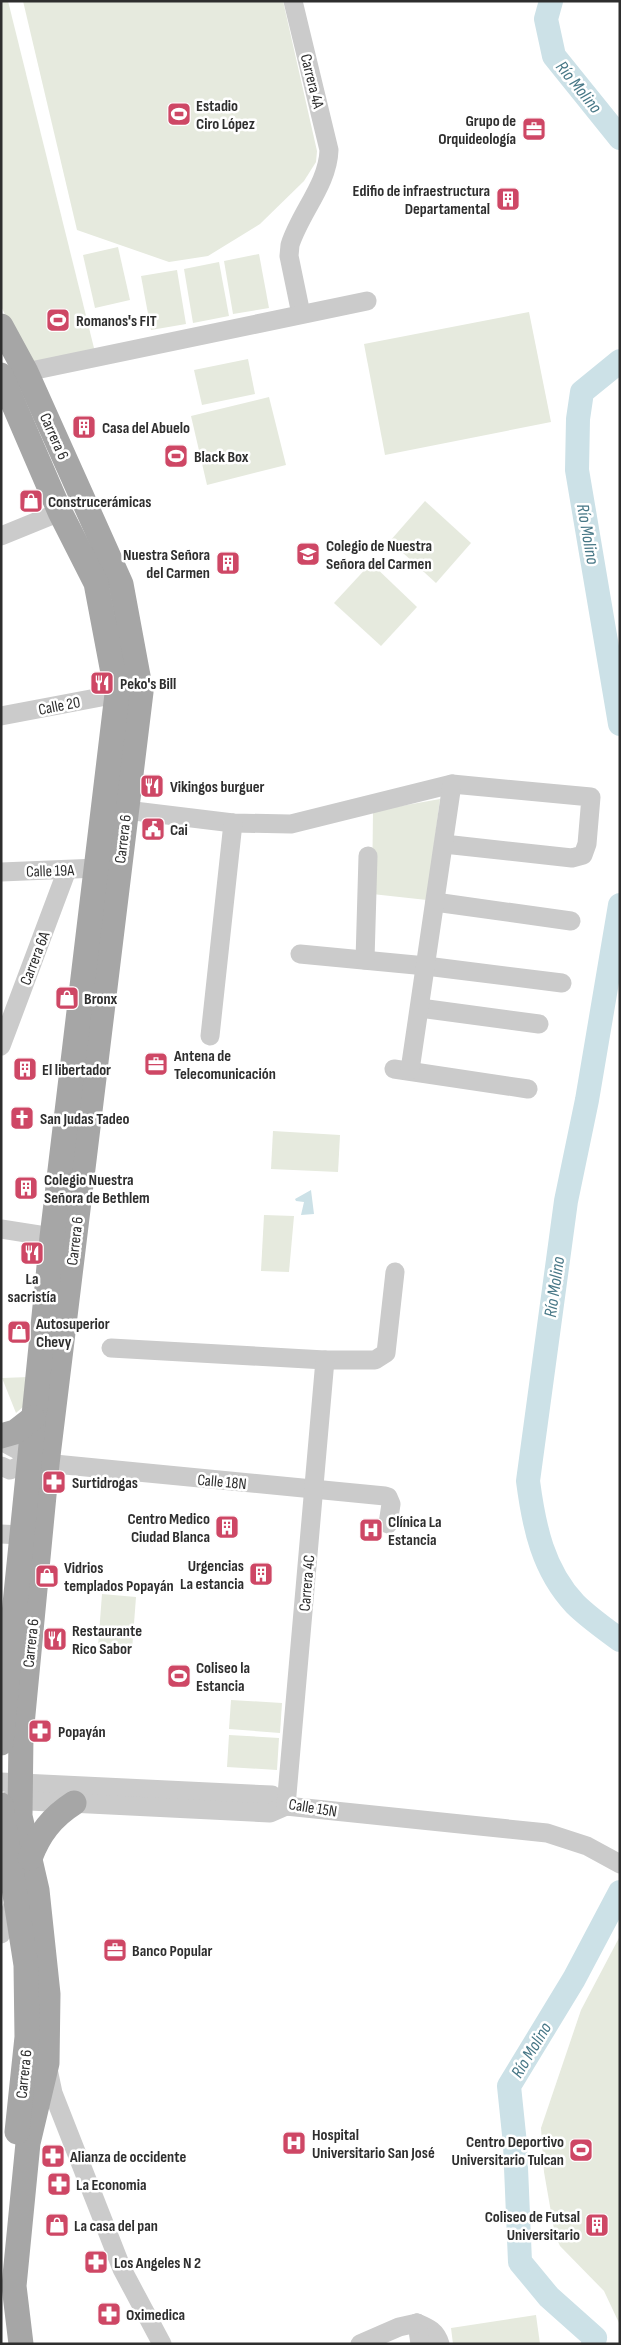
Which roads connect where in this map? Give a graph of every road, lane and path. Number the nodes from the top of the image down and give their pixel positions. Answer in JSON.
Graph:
{"nodes":[{"id":1,"x":293,"y":1,"type":"edge"},
{"id":2,"x":367,"y":301,"type":"dead end"},
{"id":3,"x":301,"y":314,"type":"junction"},
{"id":4,"x":4,"y":339,"type":"edge"},
{"id":5,"x":10,"y":376,"type":"edge"},
{"id":6,"x":60,"y":512,"type":"junction"},
{"id":7,"x":1,"y":536,"type":"edge"},
{"id":8,"x":118,"y":694,"type":"junction"},
{"id":9,"x":1,"y":716,"type":"edge"},
{"id":10,"x":452,"y":784,"type":"junction"},
{"id":11,"x":126,"y":810,"type":"junction"},
{"id":12,"x":233,"y":823,"type":"junction"},
{"id":13,"x":444,"y":844,"type":"junction"},
{"id":14,"x":368,"y":856,"type":"dead end"},
{"id":15,"x":98,"y":868,"type":"junction"},
{"id":16,"x":67,"y":870,"type":"junction"},
{"id":17,"x":1,"y":872,"type":"edge"},
{"id":18,"x":435,"y":902,"type":"junction"},
{"id":19,"x":571,"y":921,"type":"dead end"},
{"id":20,"x":300,"y":954,"type":"dead end"},
{"id":21,"x":364,"y":960,"type":"junction"},
{"id":22,"x":426,"y":966,"type":"junction"},
{"id":23,"x":562,"y":983,"type":"dead end"},
{"id":24,"x":420,"y":1008,"type":"junction"},
{"id":25,"x":539,"y":1024,"type":"dead end"},
{"id":26,"x":3,"y":1036,"type":"edge"},
{"id":27,"x":210,"y":1036,"type":"dead end"},
{"id":28,"x":528,"y":1089,"type":"dead end"},
{"id":29,"x":1,"y":1229,"type":"edge"},
{"id":30,"x":52,"y":1237,"type":"junction"},
{"id":31,"x":394,"y":1272,"type":"dead end"},
{"id":32,"x":111,"y":1348,"type":"dead end"},
{"id":33,"x":325,"y":1360,"type":"junction"},
{"id":34,"x":33,"y":1418,"type":"junction"},
{"id":35,"x":1,"y":1436,"type":"edge"},
{"id":36,"x":1,"y":1441,"type":"edge"},
{"id":37,"x":38,"y":1463,"type":"junction"},
{"id":38,"x":1,"y":1466,"type":"edge"},
{"id":39,"x":315,"y":1489,"type":"junction"},
{"id":40,"x":388,"y":1524,"type":"dead end"},
{"id":41,"x":11,"y":1534,"type":"edge"},
{"id":42,"x":1,"y":1738,"type":"edge"},
{"id":43,"x":1,"y":1743,"type":"edge"},
{"id":44,"x":9,"y":1794,"type":"edge"},
{"id":45,"x":74,"y":1803,"type":"junction"},
{"id":46,"x":286,"y":1806,"type":"junction"},
{"id":47,"x":13,"y":1856,"type":"edge"},
{"id":48,"x":620,"y":1864,"type":"edge"},
{"id":49,"x":17,"y":1897,"type":"junction"},
{"id":50,"x":1,"y":1934,"type":"edge"},
{"id":51,"x":47,"y":2063,"type":"junction"},
{"id":52,"x":417,"y":2323,"type":"junction"},
{"id":53,"x":4,"y":2344,"type":"edge"},
{"id":54,"x":21,"y":2344,"type":"edge"},
{"id":55,"x":162,"y":2344,"type":"edge"},
{"id":56,"x":360,"y":2344,"type":"edge"},
{"id":57,"x":420,"y":2344,"type":"edge"},
{"id":58,"x":440,"y":2344,"type":"edge"}],
"edges":[{"from":1,"to":3,"type":"street","name":"Carrera 4A"},
{"from":2,"to":3,"type":"street"},
{"from":3,"to":5,"type":"street"},
{"from":4,"to":5,"type":"main road","name":"Carrera 6"},
{"from":5,"to":6,"type":"main road","name":"Carrera 6"},
{"from":5,"to":11,"type":"main road","name":"Carrera 6"},
{"from":6,"to":7,"type":"street"},
{"from":6,"to":8,"type":"main road","name":"Carrera 6"},
{"from":8,"to":9,"type":"street","name":"Calle 20"},
{"from":8,"to":15,"type":"main road","name":"Carrera 6"},
{"from":10,"to":12,"type":"street"},
{"from":10,"to":13,"type":"street"},
{"from":10,"to":13,"type":"street"},
{"from":11,"to":12,"type":"street"},
{"from":11,"to":37,"type":"main road","name":"Carrera 6"},
{"from":12,"to":27,"type":"street"},
{"from":13,"to":18,"type":"street"},
{"from":14,"to":21,"type":"street"},
{"from":15,"to":16,"type":"street","name":"Calle 19A"},
{"from":15,"to":30,"type":"main road","name":"Carrera 6"},
{"from":16,"to":17,"type":"street","name":"Calle 19A"},
{"from":16,"to":26,"type":"street","name":"Carrera 6A"},
{"from":18,"to":19,"type":"street"},
{"from":18,"to":22,"type":"street"},
{"from":20,"to":21,"type":"street"},
{"from":21,"to":22,"type":"street"},
{"from":22,"to":23,"type":"street"},
{"from":22,"to":24,"type":"street"},
{"from":24,"to":25,"type":"street"},
{"from":24,"to":28,"type":"street"},
{"from":29,"to":30,"type":"street"},
{"from":30,"to":34,"type":"main road","name":"Carrera 6"},
{"from":31,"to":33,"type":"street"},
{"from":32,"to":33,"type":"street"},
{"from":33,"to":39,"type":"street","name":"Carrera 4C"},
{"from":34,"to":35,"type":"main road"},
{"from":34,"to":37,"type":"main road","name":"Carrera 6"},
{"from":36,"to":37,"type":"street"},
{"from":37,"to":38,"type":"street"},
{"from":37,"to":39,"type":"street","name":"Calle 18N"},
{"from":37,"to":41,"type":"main road","name":"Carrera 6"},
{"from":37,"to":44,"type":"main road","name":"Carrera 6"},
{"from":39,"to":40,"type":"street","name":"Calle 18N"},
{"from":39,"to":46,"type":"street","name":"Carrera 4C"},
{"from":41,"to":42,"type":"main road","name":"Carrera 6"},
{"from":42,"to":43,"type":"main road","name":"Carrera 6"},
{"from":44,"to":45,"type":"street"},
{"from":44,"to":46,"type":"street","name":"Calle 15N"},
{"from":44,"to":47,"type":"main road","name":"Carrera 6"},
{"from":45,"to":46,"type":"street"},
{"from":45,"to":47,"type":"main road"},
{"from":46,"to":48,"type":"street","name":"Calle 15N"},
{"from":47,"to":49,"type":"main road","name":"Carrera 6"},
{"from":47,"to":51,"type":"main road","name":"Carrera 6"},
{"from":49,"to":50,"type":"street"},
{"from":49,"to":53,"type":"main road","name":"Carrera 6"},
{"from":51,"to":54,"type":"main road","name":"Carrera 6"},
{"from":51,"to":55,"type":"street","name":"Carrera 6"},
{"from":52,"to":56,"type":"street"},
{"from":52,"to":57,"type":"street"},
{"from":52,"to":58,"type":"street"}]}
